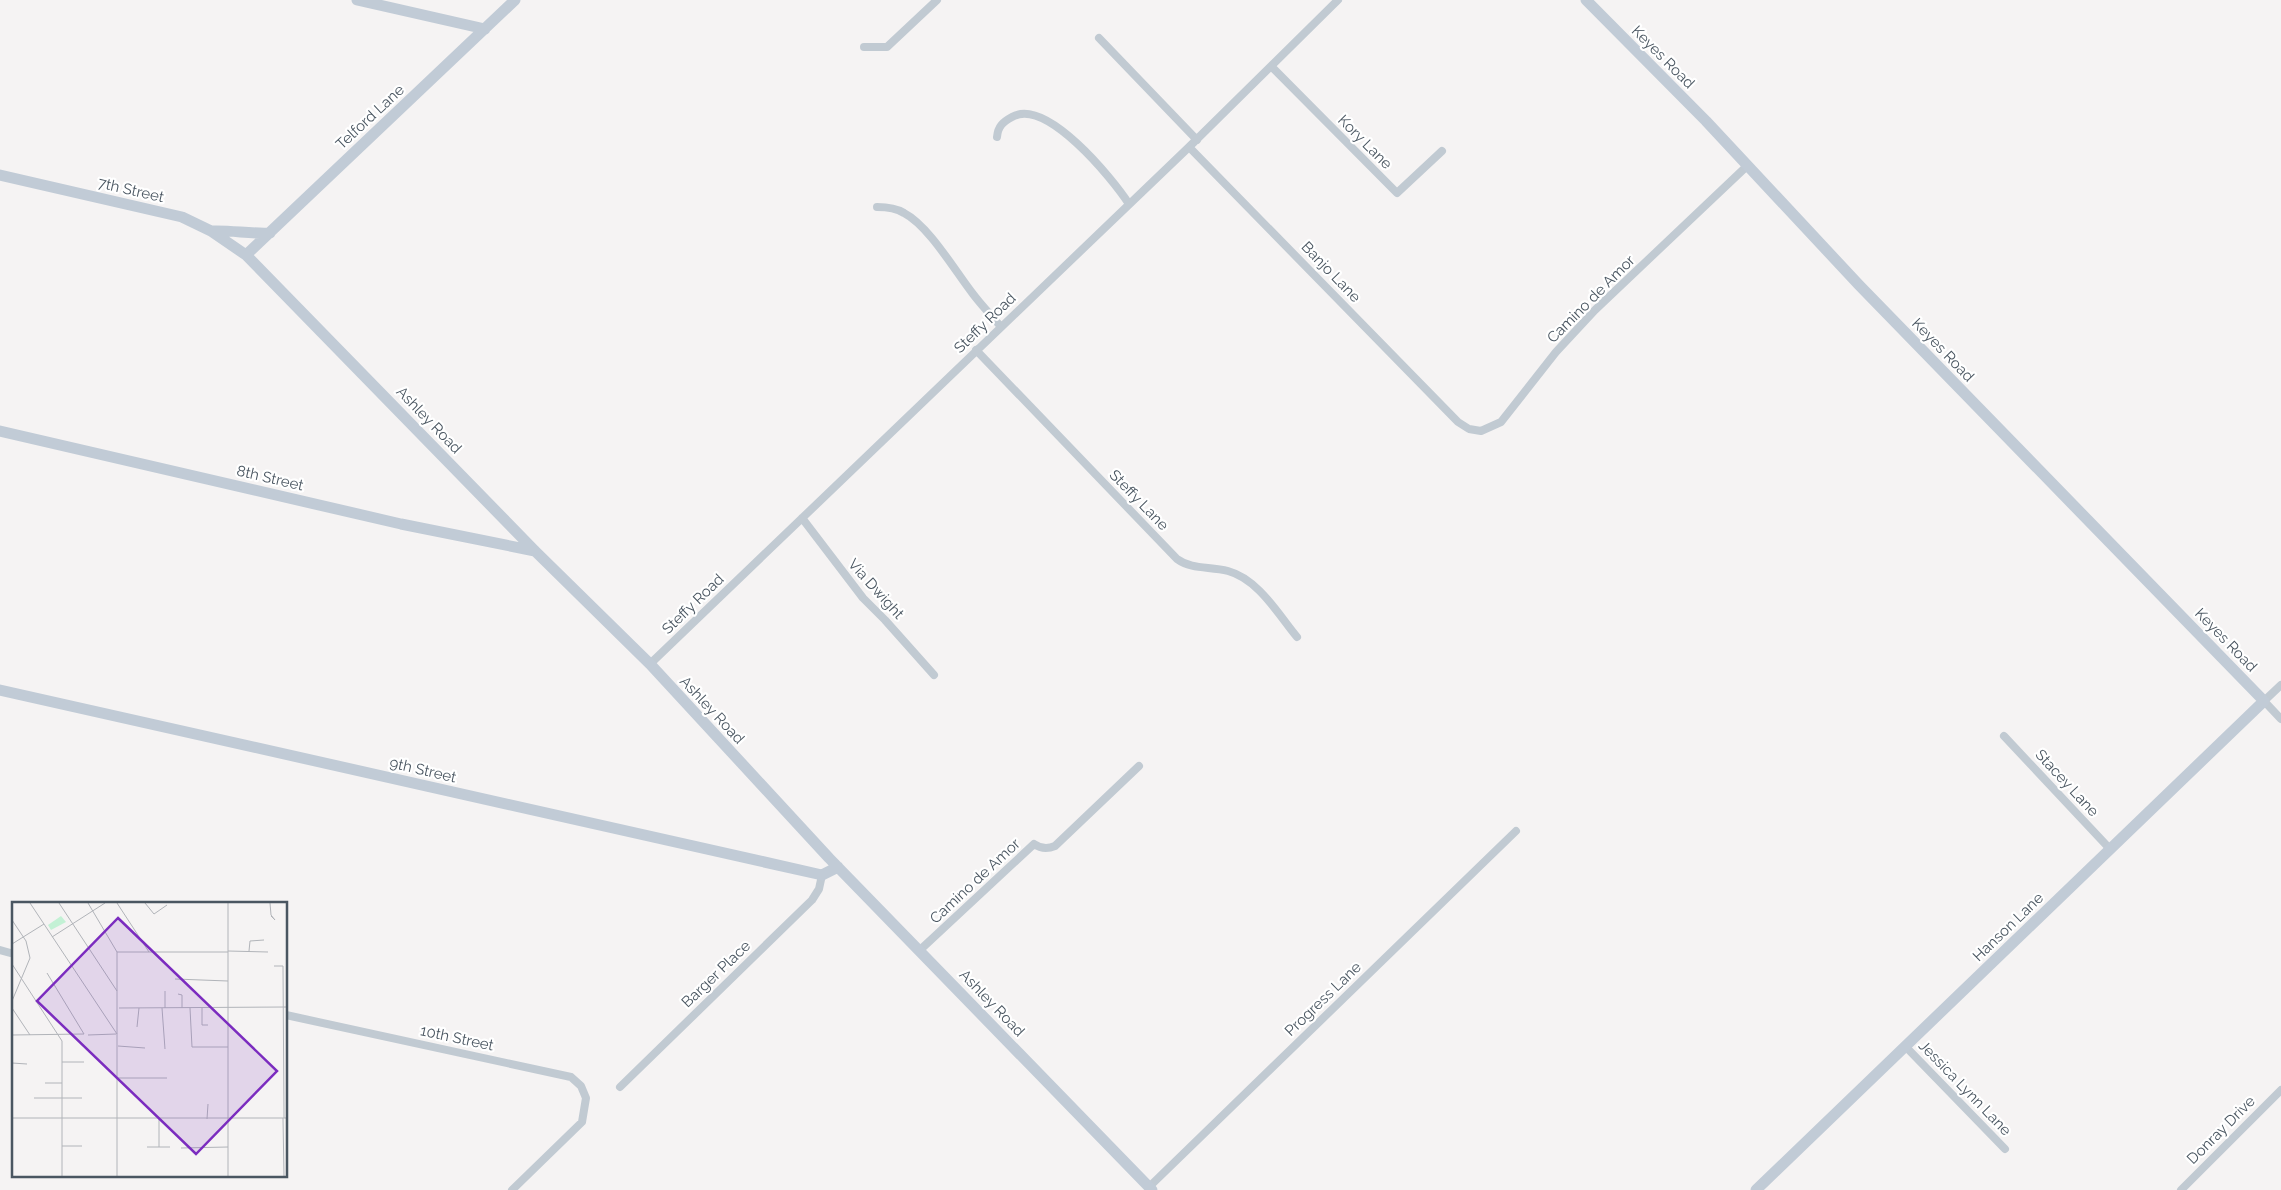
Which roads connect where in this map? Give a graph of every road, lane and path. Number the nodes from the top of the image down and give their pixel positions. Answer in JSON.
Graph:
{"nodes":[{"id":1,"x":357,"y":0,"type":"edge"},
{"id":2,"x":515,"y":0,"type":"edge"},
{"id":3,"x":937,"y":0,"type":"edge"},
{"id":4,"x":1338,"y":0,"type":"edge"},
{"id":5,"x":1586,"y":0,"type":"edge"},
{"id":6,"x":485,"y":29,"type":"junction"},
{"id":7,"x":1099,"y":38,"type":"dead end"},
{"id":8,"x":864,"y":47,"type":"dead end"},
{"id":9,"x":1271,"y":66,"type":"junction"},
{"id":10,"x":997,"y":137,"type":"dead end"},
{"id":11,"x":1197,"y":140,"type":"junction"},
{"id":12,"x":1189,"y":147,"type":"junction"},
{"id":13,"x":1442,"y":151,"type":"dead end"},
{"id":14,"x":1747,"y":166,"type":"junction"},
{"id":15,"x":0,"y":175,"type":"edge"},
{"id":16,"x":1129,"y":204,"type":"junction"},
{"id":17,"x":877,"y":207,"type":"dead end"},
{"id":18,"x":211,"y":231,"type":"junction"},
{"id":19,"x":270,"y":233,"type":"junction"},
{"id":20,"x":246,"y":255,"type":"junction"},
{"id":21,"x":1001,"y":327,"type":"junction"},
{"id":22,"x":976,"y":350,"type":"junction"},
{"id":23,"x":1454,"y":417,"type":"joint"},
{"id":24,"x":0,"y":430,"type":"edge"},
{"id":25,"x":802,"y":518,"type":"junction"},
{"id":26,"x":535,"y":551,"type":"junction"},
{"id":27,"x":1297,"y":637,"type":"dead end"},
{"id":28,"x":650,"y":664,"type":"junction"},
{"id":29,"x":934,"y":675,"type":"dead end"},
{"id":30,"x":2281,"y":685,"type":"edge"},
{"id":31,"x":0,"y":690,"type":"edge"},
{"id":32,"x":2264,"y":702,"type":"junction"},
{"id":33,"x":2281,"y":719,"type":"edge"},
{"id":34,"x":2004,"y":736,"type":"dead end"},
{"id":35,"x":1139,"y":766,"type":"dead end"},
{"id":36,"x":1516,"y":831,"type":"dead end"},
{"id":37,"x":2110,"y":849,"type":"junction"},
{"id":38,"x":838,"y":867,"type":"junction"},
{"id":39,"x":822,"y":875,"type":"junction"},
{"id":40,"x":920,"y":950,"type":"junction"},
{"id":41,"x":288,"y":1015,"type":"edge"},
{"id":42,"x":1905,"y":1046,"type":"junction"},
{"id":43,"x":620,"y":1087,"type":"dead end"},
{"id":44,"x":2281,"y":1090,"type":"edge"},
{"id":45,"x":2005,"y":1149,"type":"dead end"},
{"id":46,"x":1150,"y":1189,"type":"edge"},
{"id":47,"x":512,"y":1190,"type":"edge"},
{"id":48,"x":1756,"y":1190,"type":"edge"},
{"id":49,"x":2180,"y":1190,"type":"edge"}],
"edges":[{"from":1,"to":6,"type":"street"},
{"from":2,"to":6,"type":"street","name":"Telford Lane"},
{"from":3,"to":8,"type":"street"},
{"from":4,"to":9,"type":"street","name":"Steffy Road"},
{"from":5,"to":14,"type":"street","name":"Keyes Road"},
{"from":6,"to":19,"type":"street","name":"Telford Lane"},
{"from":7,"to":11,"type":"street"},
{"from":9,"to":11,"type":"street","name":"Steffy Road"},
{"from":9,"to":13,"type":"street","name":"Kory Lane"},
{"from":10,"to":16,"type":"street"},
{"from":11,"to":12,"type":"street","name":"Steffy Road"},
{"from":12,"to":16,"type":"street","name":"Steffy Road"},
{"from":12,"to":23,"type":"street","name":"Banjo Lane"},
{"from":14,"to":23,"type":"street","name":"Camino de Amor"},
{"from":14,"to":32,"type":"street","name":"Keyes Road"},
{"from":15,"to":18,"type":"street","name":"7th Street"},
{"from":16,"to":21,"type":"street","name":"Steffy Road"},
{"from":17,"to":21,"type":"street"},
{"from":18,"to":19,"type":"street"},
{"from":18,"to":20,"type":"street","name":"7th Street"},
{"from":19,"to":20,"type":"street","name":"Telford Lane"},
{"from":20,"to":26,"type":"street","name":"Ashley Road"},
{"from":21,"to":22,"type":"street","name":"Steffy Road"},
{"from":22,"to":25,"type":"street","name":"Steffy Road"},
{"from":22,"to":27,"type":"street","name":"Steffy Lane"},
{"from":24,"to":26,"type":"street","name":"8th Street"},
{"from":25,"to":28,"type":"street","name":"Steffy Road"},
{"from":25,"to":29,"type":"street","name":"Via Dwight"},
{"from":26,"to":28,"type":"street","name":"Ashley Road"},
{"from":28,"to":38,"type":"street","name":"Ashley Road"},
{"from":30,"to":32,"type":"street","name":"Hanson Lane"},
{"from":31,"to":39,"type":"street","name":"9th Street"},
{"from":32,"to":33,"type":"street","name":"Keyes Road"},
{"from":32,"to":37,"type":"street","name":"Hanson Lane"},
{"from":34,"to":37,"type":"street","name":"Stacey Lane"},
{"from":35,"to":40,"type":"street","name":"Camino de Amor"},
{"from":36,"to":46,"type":"street","name":"Progress Lane"},
{"from":37,"to":42,"type":"street","name":"Hanson Lane"},
{"from":38,"to":39,"type":"street"},
{"from":38,"to":40,"type":"street","name":"Ashley Road"},
{"from":39,"to":43,"type":"street","name":"Barger Place"},
{"from":40,"to":46,"type":"street","name":"Ashley Road"},
{"from":41,"to":47,"type":"street","name":"10th Street"},
{"from":42,"to":45,"type":"street","name":"Jessica Lynn Lane"},
{"from":42,"to":48,"type":"street","name":"Hanson Lane"},
{"from":44,"to":49,"type":"street","name":"Donray Drive"}]}
